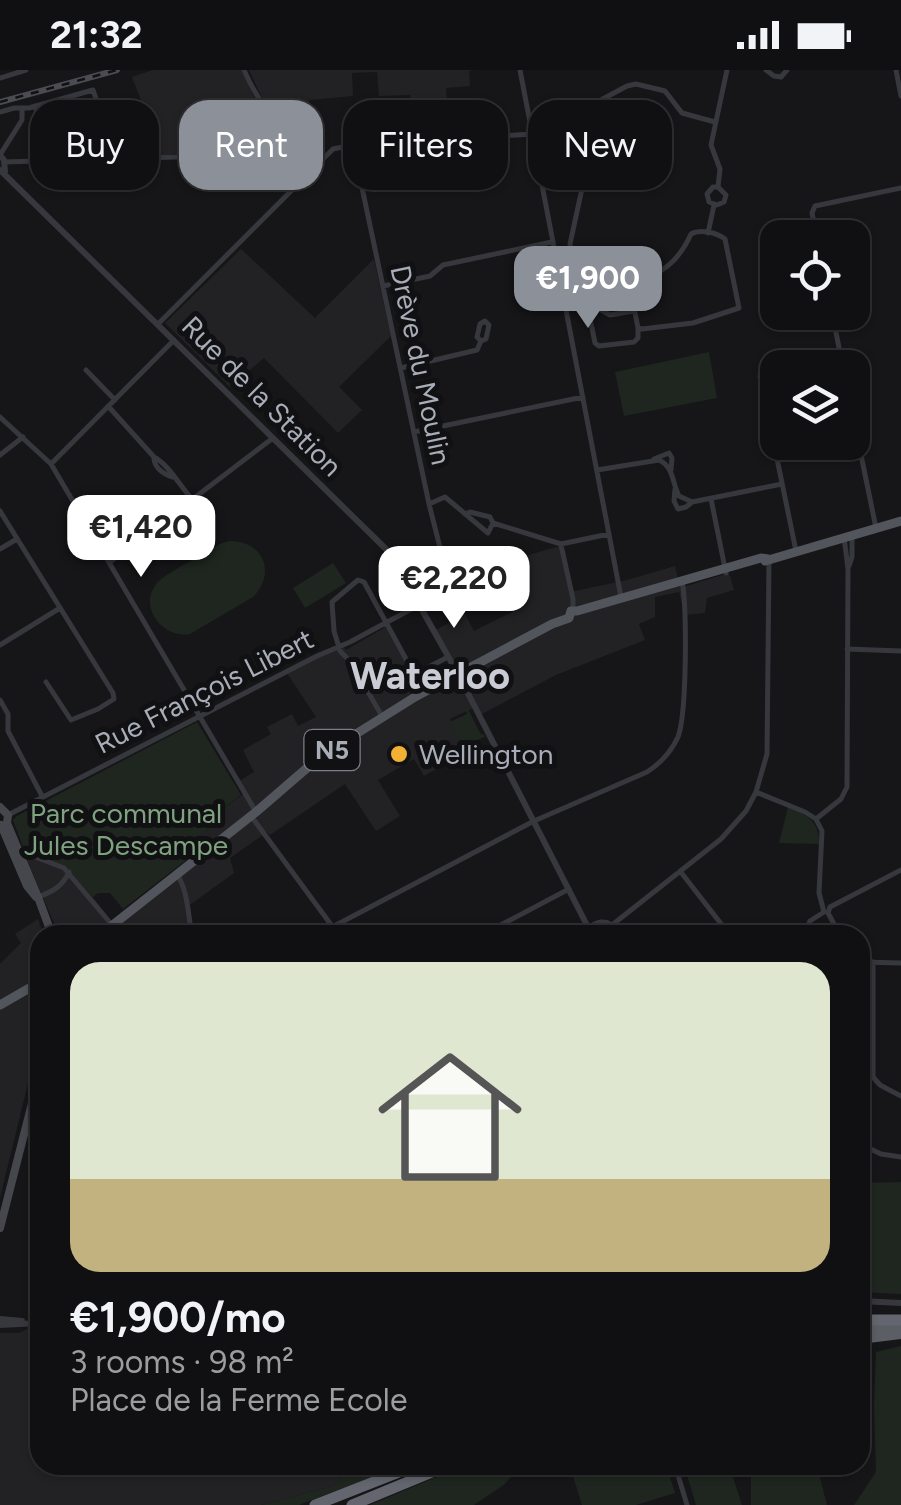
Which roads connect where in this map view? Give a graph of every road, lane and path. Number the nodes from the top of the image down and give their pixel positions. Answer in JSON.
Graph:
{"nodes":[{"id":1,"x":26,"y":70,"type":"edge"},
{"id":2,"x":244,"y":70,"type":"edge"},
{"id":3,"x":520,"y":70,"type":"edge"},
{"id":4,"x":727,"y":70,"type":"edge"},
{"id":5,"x":766,"y":70,"type":"edge"},
{"id":6,"x":787,"y":70,"type":"edge"},
{"id":7,"x":896,"y":70,"type":"edge"},
{"id":8,"x":0,"y":78,"type":"edge"},
{"id":9,"x":901,"y":96,"type":"edge"},
{"id":10,"x":56,"y":100,"type":"edge"},
{"id":11,"x":96,"y":100,"type":"edge"},
{"id":12,"x":260,"y":100,"type":"edge"},
{"id":13,"x":601,"y":100,"type":"edge"},
{"id":14,"x":671,"y":100,"type":"edge"},
{"id":15,"x":672,"y":101,"type":"edge"},
{"id":16,"x":30,"y":108,"type":"edge"},
{"id":17,"x":22,"y":110,"type":"junction"},
{"id":18,"x":528,"y":111,"type":"edge"},
{"id":19,"x":0,"y":112,"type":"edge"},
{"id":20,"x":715,"y":122,"type":"junction"},
{"id":21,"x":343,"y":147,"type":"edge"},
{"id":22,"x":179,"y":157,"type":"edge"},
{"id":23,"x":323,"y":158,"type":"edge"},
{"id":24,"x":2,"y":165,"type":"edge"},
{"id":25,"x":718,"y":186,"type":"junction"},
{"id":26,"x":901,"y":188,"type":"edge"},
{"id":27,"x":292,"y":190,"type":"edge"},
{"id":28,"x":362,"y":190,"type":"edge"},
{"id":29,"x":543,"y":190,"type":"edge"},
{"id":30,"x":582,"y":190,"type":"edge"},
{"id":31,"x":714,"y":205,"type":"junction"},
{"id":32,"x":813,"y":220,"type":"edge"},
{"id":33,"x":708,"y":233,"type":"junction"},
{"id":34,"x":552,"y":242,"type":"junction"},
{"id":35,"x":629,"y":282,"type":"junction"},
{"id":36,"x":614,"y":285,"type":"junction"},
{"id":37,"x":383,"y":286,"type":"junction"},
{"id":38,"x":594,"y":305,"type":"junction"},
{"id":39,"x":565,"y":306,"type":"junction"},
{"id":40,"x":634,"y":311,"type":"junction"},
{"id":41,"x":158,"y":324,"type":"junction"},
{"id":42,"x":638,"y":328,"type":"junction"},
{"id":43,"x":174,"y":340,"type":"junction"},
{"id":44,"x":481,"y":342,"type":"dead end"},
{"id":45,"x":401,"y":368,"type":"junction"},
{"id":46,"x":86,"y":370,"type":"dead end"},
{"id":47,"x":582,"y":397,"type":"junction"},
{"id":48,"x":114,"y":400,"type":"junction"},
{"id":49,"x":108,"y":406,"type":"junction"},
{"id":50,"x":0,"y":417,"type":"edge"},
{"id":51,"x":414,"y":432,"type":"junction"},
{"id":52,"x":23,"y":437,"type":"junction"},
{"id":53,"x":273,"y":438,"type":"junction"},
{"id":54,"x":0,"y":455,"type":"edge"},
{"id":55,"x":777,"y":460,"type":"edge"},
{"id":56,"x":862,"y":460,"type":"edge"},
{"id":57,"x":51,"y":464,"type":"junction"},
{"id":58,"x":597,"y":470,"type":"junction"},
{"id":59,"x":782,"y":484,"type":"junction"},
{"id":60,"x":711,"y":498,"type":"junction"},
{"id":61,"x":192,"y":499,"type":"junction"},
{"id":62,"x":429,"y":504,"type":"junction"},
{"id":63,"x":0,"y":511,"type":"edge"},
{"id":64,"x":465,"y":514,"type":"junction"},
{"id":65,"x":901,"y":520,"type":"edge"},
{"id":66,"x":493,"y":523,"type":"junction"},
{"id":67,"x":876,"y":528,"type":"junction"},
{"id":68,"x":608,"y":534,"type":"junction"},
{"id":69,"x":848,"y":536,"type":"junction"},
{"id":70,"x":17,"y":539,"type":"junction"},
{"id":71,"x":560,"y":544,"type":"junction"},
{"id":72,"x":0,"y":550,"type":"edge"},
{"id":73,"x":796,"y":551,"type":"junction"},
{"id":74,"x":768,"y":559,"type":"junction"},
{"id":75,"x":110,"y":562,"type":"junction"},
{"id":76,"x":726,"y":571,"type":"junction"},
{"id":77,"x":682,"y":584,"type":"junction"},
{"id":78,"x":443,"y":591,"type":"dead end"},
{"id":79,"x":625,"y":600,"type":"junction"},
{"id":80,"x":418,"y":604,"type":"junction"},
{"id":81,"x":60,"y":608,"type":"junction"},
{"id":82,"x":574,"y":614,"type":"junction"},
{"id":83,"x":387,"y":622,"type":"junction"},
{"id":84,"x":0,"y":645,"type":"edge"},
{"id":85,"x":338,"y":646,"type":"junction"},
{"id":86,"x":847,"y":650,"type":"junction"},
{"id":87,"x":901,"y":652,"type":"edge"},
{"id":88,"x":448,"y":658,"type":"junction"},
{"id":89,"x":458,"y":674,"type":"junction"},
{"id":90,"x":46,"y":682,"type":"dead end"},
{"id":91,"x":0,"y":700,"type":"edge"},
{"id":92,"x":199,"y":716,"type":"junction"},
{"id":93,"x":382,"y":716,"type":"junction"},
{"id":94,"x":756,"y":792,"type":"junction"},
{"id":95,"x":43,"y":797,"type":"junction"},
{"id":96,"x":253,"y":814,"type":"junction"},
{"id":97,"x":3,"y":817,"type":"edge"},
{"id":98,"x":816,"y":820,"type":"junction"},
{"id":99,"x":534,"y":821,"type":"junction"},
{"id":100,"x":18,"y":850,"type":"junction"},
{"id":101,"x":901,"y":870,"type":"edge"},
{"id":102,"x":69,"y":872,"type":"junction"},
{"id":103,"x":680,"y":872,"type":"junction"},
{"id":104,"x":177,"y":874,"type":"junction"},
{"id":105,"x":569,"y":889,"type":"junction"},
{"id":106,"x":38,"y":899,"type":"junction"},
{"id":107,"x":826,"y":910,"type":"junction"},
{"id":108,"x":48,"y":925,"type":"edge"},
{"id":109,"x":103,"y":925,"type":"edge"},
{"id":110,"x":115,"y":925,"type":"edge"},
{"id":111,"x":190,"y":925,"type":"edge"},
{"id":112,"x":331,"y":925,"type":"edge"},
{"id":113,"x":336,"y":925,"type":"edge"},
{"id":114,"x":501,"y":925,"type":"edge"},
{"id":115,"x":587,"y":925,"type":"edge"},
{"id":116,"x":596,"y":925,"type":"edge"},
{"id":117,"x":612,"y":925,"type":"joint"},
{"id":118,"x":721,"y":925,"type":"edge"},
{"id":119,"x":808,"y":925,"type":"edge"},
{"id":120,"x":834,"y":925,"type":"edge"},
{"id":121,"x":873,"y":962,"type":"joint"},
{"id":122,"x":901,"y":963,"type":"edge"},
{"id":123,"x":30,"y":988,"type":"edge"},
{"id":124,"x":0,"y":1006,"type":"edge"},
{"id":125,"x":901,"y":1096,"type":"edge"},
{"id":126,"x":30,"y":1132,"type":"edge"},
{"id":127,"x":870,"y":1149,"type":"edge"},
{"id":128,"x":901,"y":1157,"type":"edge"},
{"id":129,"x":0,"y":1228,"type":"edge"},
{"id":130,"x":870,"y":1302,"type":"edge"},
{"id":131,"x":901,"y":1304,"type":"edge"},
{"id":132,"x":870,"y":1320,"type":"edge"},
{"id":133,"x":901,"y":1320,"type":"edge"},
{"id":134,"x":0,"y":1322,"type":"edge"},
{"id":135,"x":30,"y":1323,"type":"edge"},
{"id":136,"x":870,"y":1329,"type":"edge"},
{"id":137,"x":901,"y":1331,"type":"edge"},
{"id":138,"x":870,"y":1344,"type":"edge"},
{"id":139,"x":392,"y":1475,"type":"edge"},
{"id":140,"x":425,"y":1475,"type":"edge"},
{"id":141,"x":678,"y":1475,"type":"edge"},
{"id":142,"x":315,"y":1505,"type":"edge"},
{"id":143,"x":352,"y":1505,"type":"edge"},
{"id":144,"x":687,"y":1505,"type":"edge"}],
"edges":[{"from":1,"to":8,"type":"street"},
{"from":2,"to":12,"type":"street"},
{"from":3,"to":18,"type":"street"},
{"from":4,"to":20,"type":"street"},
{"from":5,"to":6,"type":"street"},
{"from":7,"to":9,"type":"street"},
{"from":10,"to":11,"type":"street"},
{"from":13,"to":14,"type":"street"},
{"from":15,"to":20,"type":"street"},
{"from":16,"to":17,"type":"street"},
{"from":17,"to":19,"type":"street"},
{"from":17,"to":24,"type":"street"},
{"from":20,"to":25,"type":"street"},
{"from":21,"to":23,"type":"street"},
{"from":22,"to":24,"type":"street"},
{"from":24,"to":41,"type":"street","name":"Rue de la Station"},
{"from":25,"to":31,"type":"street"},
{"from":25,"to":31,"type":"street"},
{"from":26,"to":32,"type":"street"},
{"from":27,"to":41,"type":"street"},
{"from":28,"to":37,"type":"street","name":"Drève du Moulin"},
{"from":29,"to":34,"type":"street"},
{"from":30,"to":36,"type":"street"},
{"from":31,"to":33,"type":"street"},
{"from":33,"to":35,"type":"street"},
{"from":33,"to":42,"type":"street"},
{"from":34,"to":37,"type":"street"},
{"from":34,"to":39,"type":"street"},
{"from":35,"to":36,"type":"street"},
{"from":35,"to":40,"type":"street"},
{"from":36,"to":38,"type":"street"},
{"from":37,"to":45,"type":"street","name":"Drève du Moulin"},
{"from":38,"to":39,"type":"street"},
{"from":38,"to":40,"type":"street"},
{"from":38,"to":42,"type":"street"},
{"from":39,"to":47,"type":"street"},
{"from":40,"to":42,"type":"street"},
{"from":41,"to":43,"type":"street","name":"Rue de la Station"},
{"from":43,"to":48,"type":"street"},
{"from":43,"to":53,"type":"street","name":"Rue de la Station"},
{"from":44,"to":45,"type":"street"},
{"from":45,"to":51,"type":"street","name":"Drève du Moulin"},
{"from":46,"to":48,"type":"street"},
{"from":47,"to":51,"type":"street"},
{"from":47,"to":58,"type":"street"},
{"from":48,"to":49,"type":"street"},
{"from":49,"to":57,"type":"street"},
{"from":49,"to":61,"type":"street"},
{"from":50,"to":52,"type":"street"},
{"from":51,"to":62,"type":"street","name":"Drève du Moulin"},
{"from":52,"to":54,"type":"street"},
{"from":52,"to":57,"type":"street"},
{"from":53,"to":61,"type":"street"},
{"from":53,"to":80,"type":"street","name":"Rue de la Station"},
{"from":55,"to":59,"type":"street"},
{"from":56,"to":67,"type":"street"},
{"from":57,"to":75,"type":"street"},
{"from":58,"to":60,"type":"street"},
{"from":58,"to":68,"type":"street"},
{"from":59,"to":60,"type":"street"},
{"from":59,"to":73,"type":"street"},
{"from":60,"to":76,"type":"street"},
{"from":61,"to":75,"type":"street"},
{"from":62,"to":64,"type":"street"},
{"from":62,"to":78,"type":"street","name":"Drève du Moulin"},
{"from":63,"to":70,"type":"street"},
{"from":64,"to":66,"type":"street"},
{"from":64,"to":66,"type":"street"},
{"from":65,"to":67,"type":"main road","number":"N5"},
{"from":66,"to":71,"type":"street"},
{"from":67,"to":69,"type":"main road","number":"N5"},
{"from":68,"to":71,"type":"street"},
{"from":68,"to":79,"type":"street"},
{"from":69,"to":73,"type":"main road","number":"N5"},
{"from":69,"to":86,"type":"street"},
{"from":70,"to":72,"type":"street"},
{"from":70,"to":81,"type":"street"},
{"from":71,"to":82,"type":"street"},
{"from":73,"to":74,"type":"main road","number":"N5"},
{"from":74,"to":76,"type":"main road","number":"N5"},
{"from":74,"to":94,"type":"street"},
{"from":75,"to":92,"type":"street"},
{"from":76,"to":77,"type":"main road","number":"N5"},
{"from":77,"to":79,"type":"main road","number":"N5"},
{"from":77,"to":99,"type":"street"},
{"from":79,"to":82,"type":"main road","number":"N5"},
{"from":79,"to":82,"type":"main road","number":"N5"},
{"from":80,"to":83,"type":"street","name":"Rue François Libert"},
{"from":80,"to":88,"type":"street","name":"Rue de la Station"},
{"from":81,"to":84,"type":"street"},
{"from":81,"to":90,"type":"street"},
{"from":82,"to":89,"type":"main road","number":"N5"},
{"from":83,"to":85,"type":"street","name":"Rue François Libert"},
{"from":83,"to":85,"type":"street"},
{"from":83,"to":88,"type":"street"},
{"from":85,"to":92,"type":"street","name":"Rue François Libert"},
{"from":85,"to":93,"type":"street"},
{"from":86,"to":87,"type":"street"},
{"from":86,"to":98,"type":"street"},
{"from":88,"to":89,"type":"street","name":"Rue de la Station"},
{"from":89,"to":93,"type":"main road","number":"N5"},
{"from":89,"to":99,"type":"street","name":"Rue de la Station"},
{"from":91,"to":95,"type":"street"},
{"from":92,"to":95,"type":"street","name":"Rue François Libert"},
{"from":92,"to":96,"type":"street"},
{"from":93,"to":96,"type":"main road","number":"N5"},
{"from":94,"to":98,"type":"street"},
{"from":94,"to":103,"type":"street"},
{"from":95,"to":97,"type":"street","name":"Rue François Libert"},
{"from":96,"to":104,"type":"main road","number":"N5"},
{"from":96,"to":112,"type":"street"},
{"from":97,"to":100,"type":"main road"},
{"from":97,"to":106,"type":"main road"},
{"from":98,"to":107,"type":"street"},
{"from":99,"to":105,"type":"street","name":"Rue de la Station"},
{"from":99,"to":113,"type":"street"},
{"from":100,"to":102,"type":"street"},
{"from":100,"to":106,"type":"main road"},
{"from":101,"to":107,"type":"street"},
{"from":102,"to":106,"type":"street"},
{"from":102,"to":109,"type":"street"},
{"from":103,"to":117,"type":"street"},
{"from":103,"to":118,"type":"street"},
{"from":104,"to":110,"type":"main road","number":"N5"},
{"from":104,"to":111,"type":"street"},
{"from":105,"to":114,"type":"street"},
{"from":105,"to":115,"type":"street","name":"Rue de la Station"},
{"from":106,"to":108,"type":"main road"},
{"from":107,"to":119,"type":"street"},
{"from":107,"to":120,"type":"street"},
{"from":116,"to":117,"type":"street"},
{"from":121,"to":122,"type":"street"},
{"from":121,"to":125,"type":"street"},
{"from":123,"to":124,"type":"main road"},
{"from":126,"to":129,"type":"main road"},
{"from":127,"to":128,"type":"street"},
{"from":130,"to":131,"type":"street"},
{"from":132,"to":133,"type":"highway"},
{"from":134,"to":135,"type":"street"},
{"from":136,"to":137,"type":"highway"},
{"from":137,"to":138,"type":"highway"},
{"from":139,"to":142,"type":"highway"},
{"from":140,"to":143,"type":"highway"},
{"from":141,"to":144,"type":"street"}]}
